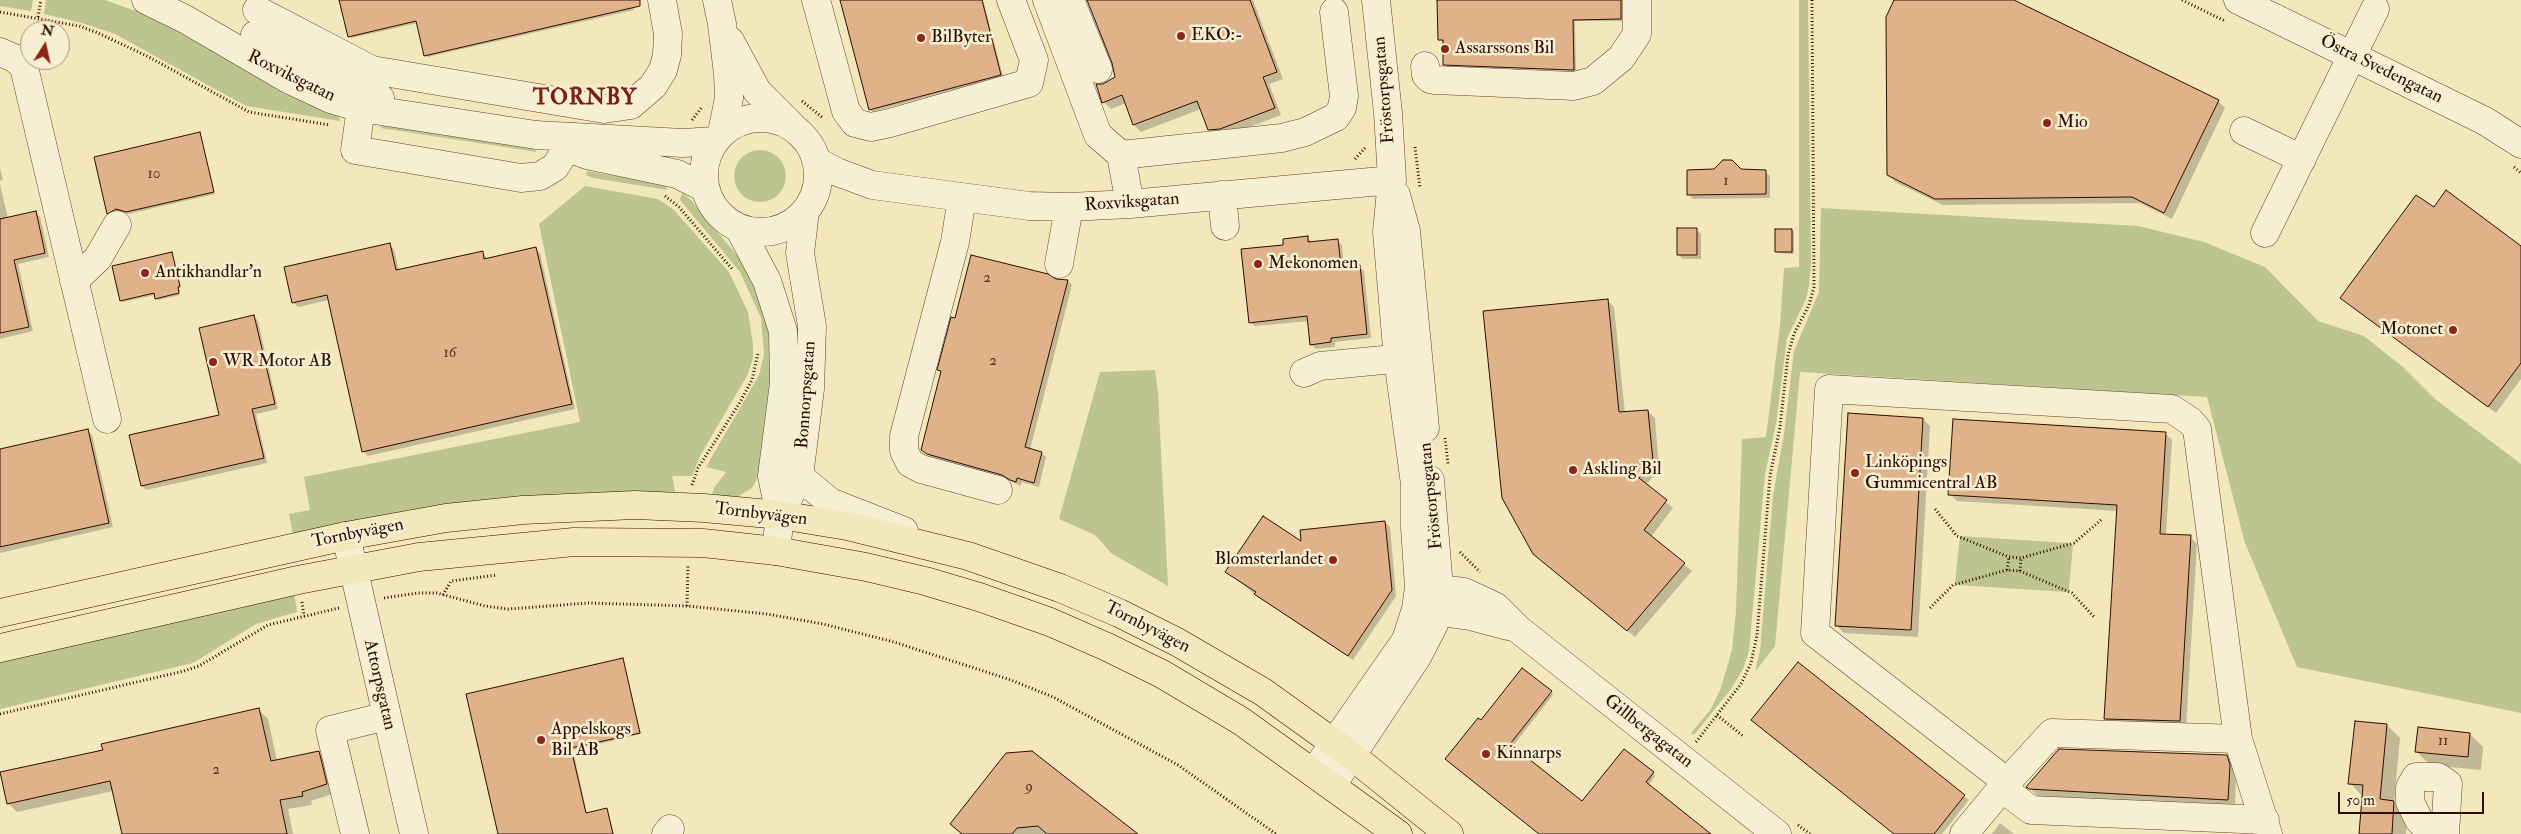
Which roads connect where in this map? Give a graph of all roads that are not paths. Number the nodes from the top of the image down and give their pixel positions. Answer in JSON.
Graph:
{"nodes":[{"id":1,"x":146,"y":0,"type":"edge"},
{"id":2,"x":662,"y":0,"type":"edge"},
{"id":3,"x":816,"y":0,"type":"edge"},
{"id":4,"x":1010,"y":0,"type":"edge"},
{"id":5,"x":1047,"y":0,"type":"edge"},
{"id":6,"x":1070,"y":0,"type":"edge"},
{"id":7,"x":1637,"y":0,"type":"edge"},
{"id":8,"x":2238,"y":0,"type":"edge"},
{"id":9,"x":1377,"y":4,"type":"edge"},
{"id":10,"x":1334,"y":6,"type":"edge"},
{"id":11,"x":2375,"y":9,"type":"dead end"},
{"id":12,"x":719,"y":12,"type":"edge"},
{"id":13,"x":252,"y":25,"type":"edge"},
{"id":14,"x":0,"y":52,"type":"edge"},
{"id":15,"x":2352,"y":56,"type":"junction"},
{"id":16,"x":1425,"y":66,"type":"dead end"},
{"id":17,"x":1098,"y":69,"type":"dead end"},
{"id":18,"x":361,"y":108,"type":"junction"},
{"id":19,"x":412,"y":116,"type":"junction"},
{"id":20,"x":796,"y":131,"type":"junction"},
{"id":21,"x":2244,"y":131,"type":"dead end"},
{"id":22,"x":719,"y":137,"type":"junction"},
{"id":23,"x":571,"y":143,"type":"junction"},
{"id":24,"x":2521,"y":144,"type":"edge"},
{"id":25,"x":1121,"y":155,"type":"junction"},
{"id":26,"x":2302,"y":159,"type":"junction"},
{"id":27,"x":816,"y":161,"type":"junction"},
{"id":28,"x":1392,"y":180,"type":"junction"},
{"id":29,"x":872,"y":185,"type":"junction"},
{"id":30,"x":705,"y":188,"type":"junction"},
{"id":31,"x":1222,"y":195,"type":"junction"},
{"id":32,"x":962,"y":198,"type":"junction"},
{"id":33,"x":810,"y":204,"type":"junction"},
{"id":34,"x":1130,"y":204,"type":"junction"},
{"id":35,"x":1069,"y":207,"type":"junction"},
{"id":36,"x":117,"y":225,"type":"dead end"},
{"id":37,"x":1225,"y":226,"type":"dead end"},
{"id":38,"x":739,"y":228,"type":"junction"},
{"id":39,"x":2265,"y":233,"type":"dead end"},
{"id":40,"x":1059,"y":264,"type":"dead end"},
{"id":41,"x":74,"y":281,"type":"junction"},
{"id":42,"x":1408,"y":358,"type":"junction"},
{"id":43,"x":1304,"y":373,"type":"dead end"},
{"id":44,"x":107,"y":419,"type":"dead end"},
{"id":45,"x":799,"y":476,"type":"junction"},
{"id":46,"x":998,"y":490,"type":"dead end"},
{"id":47,"x":780,"y":515,"type":"junction"},
{"id":48,"x":346,"y":536,"type":"junction"},
{"id":49,"x":776,"y":551,"type":"junction"},
{"id":50,"x":968,"y":556,"type":"junction"},
{"id":51,"x":353,"y":570,"type":"junction"},
{"id":52,"x":1428,"y":599,"type":"junction"},
{"id":53,"x":0,"y":613,"type":"edge"},
{"id":54,"x":0,"y":648,"type":"edge"},
{"id":55,"x":386,"y":716,"type":"junction"},
{"id":56,"x":2238,"y":739,"type":"junction"},
{"id":57,"x":1343,"y":750,"type":"junction"},
{"id":58,"x":1323,"y":778,"type":"junction"},
{"id":59,"x":2004,"y":785,"type":"junction"},
{"id":60,"x":2146,"y":825,"type":"edge"},
{"id":61,"x":2266,"y":827,"type":"edge"},
{"id":62,"x":1786,"y":828,"type":"edge"},
{"id":63,"x":355,"y":834,"type":"edge"},
{"id":64,"x":414,"y":834,"type":"edge"},
{"id":65,"x":1398,"y":834,"type":"edge"},
{"id":66,"x":1449,"y":834,"type":"edge"},
{"id":67,"x":1964,"y":834,"type":"edge"},
{"id":68,"x":2432,"y":834,"type":"edge"},
{"id":69,"x":2445,"y":834,"type":"edge"}],
"edges":[{"from":1,"to":13,"type":"street","name":"Roxviksgatan"},
{"from":2,"to":13,"type":"street"},
{"from":3,"to":4,"type":"street"},
{"from":5,"to":25,"type":"street"},
{"from":6,"to":17,"type":"street"},
{"from":7,"to":16,"type":"street"},
{"from":8,"to":15,"type":"street","name":"Östra Svedengatan"},
{"from":9,"to":10,"type":"street"},
{"from":9,"to":28,"type":"street","name":"Fröstorpsgatan"},
{"from":10,"to":25,"type":"street"},
{"from":11,"to":15,"type":"street"},
{"from":12,"to":20,"type":"street"},
{"from":12,"to":22,"type":"street"},
{"from":13,"to":18,"type":"street","name":"Roxviksgatan"},
{"from":13,"to":19,"type":"street"},
{"from":14,"to":41,"type":"street"},
{"from":15,"to":24,"type":"street","name":"Östra Svedengatan"},
{"from":15,"to":26,"type":"street"},
{"from":18,"to":19,"type":"street","name":"Roxviksgatan"},
{"from":18,"to":23,"type":"street"},
{"from":19,"to":23,"type":"street","name":"Roxviksgatan"},
{"from":20,"to":22,"type":"street"},
{"from":20,"to":27,"type":"street"},
{"from":21,"to":26,"type":"street"},
{"from":22,"to":23,"type":"street","name":"Roxviksgatan"},
{"from":22,"to":30,"type":"street"},
{"from":23,"to":30,"type":"street","name":"Roxviksgatan"},
{"from":25,"to":34,"type":"street"},
{"from":26,"to":39,"type":"street"},
{"from":27,"to":29,"type":"street","name":"Roxviksgatan"},
{"from":27,"to":33,"type":"street"},
{"from":28,"to":31,"type":"street","name":"Roxviksgatan"},
{"from":28,"to":42,"type":"street","name":"Fröstorpsgatan"},
{"from":29,"to":32,"type":"street","name":"Roxviksgatan"},
{"from":29,"to":33,"type":"street","name":"Roxviksgatan"},
{"from":30,"to":38,"type":"street"},
{"from":31,"to":34,"type":"street","name":"Roxviksgatan"},
{"from":31,"to":37,"type":"street"},
{"from":32,"to":35,"type":"street","name":"Roxviksgatan"},
{"from":32,"to":46,"type":"street"},
{"from":33,"to":38,"type":"street"},
{"from":33,"to":45,"type":"street","name":"Bonnorpsgatan"},
{"from":34,"to":35,"type":"street","name":"Roxviksgatan"},
{"from":35,"to":40,"type":"street"},
{"from":36,"to":41,"type":"street"},
{"from":38,"to":47,"type":"street","name":"Bonnorpsgatan"},
{"from":41,"to":44,"type":"street"},
{"from":42,"to":43,"type":"street"},
{"from":42,"to":52,"type":"street","name":"Fröstorpsgatan"},
{"from":45,"to":47,"type":"street","name":"Bonnorpsgatan"},
{"from":45,"to":50,"type":"street"},
{"from":47,"to":48,"type":"main road","name":"Tornbyvägen"},
{"from":47,"to":49,"type":"street","name":"Bonnorpsgatan"},
{"from":47,"to":50,"type":"main road","name":"Tornbyvägen"},
{"from":48,"to":51,"type":"street","name":"Attorpsgatan"},
{"from":48,"to":53,"type":"main road","name":"Tornbyvägen"},
{"from":49,"to":51,"type":"main road","name":"Tornbyvägen"},
{"from":49,"to":58,"type":"main road","name":"Tornbyvägen"},
{"from":50,"to":57,"type":"main road","name":"Tornbyvägen"},
{"from":51,"to":54,"type":"main road","name":"Tornbyvägen"},
{"from":51,"to":55,"type":"street","name":"Attorpsgatan"},
{"from":52,"to":57,"type":"street","name":"Fröstorpsgatan"},
{"from":52,"to":62,"type":"street","name":"Gillbergagatan"},
{"from":55,"to":63,"type":"street"},
{"from":55,"to":64,"type":"street","name":"Attorpsgatan"},
{"from":56,"to":59,"type":"street"},
{"from":56,"to":59,"type":"street"},
{"from":56,"to":61,"type":"street"},
{"from":57,"to":58,"type":"street","name":"Fröstorpsgatan"},
{"from":57,"to":66,"type":"main road","name":"Tornbyvägen"},
{"from":58,"to":65,"type":"main road","name":"Tornbyvägen"},
{"from":59,"to":60,"type":"street"},
{"from":59,"to":67,"type":"street"},
{"from":60,"to":61,"type":"street"},
{"from":68,"to":69,"type":"street"}]}
